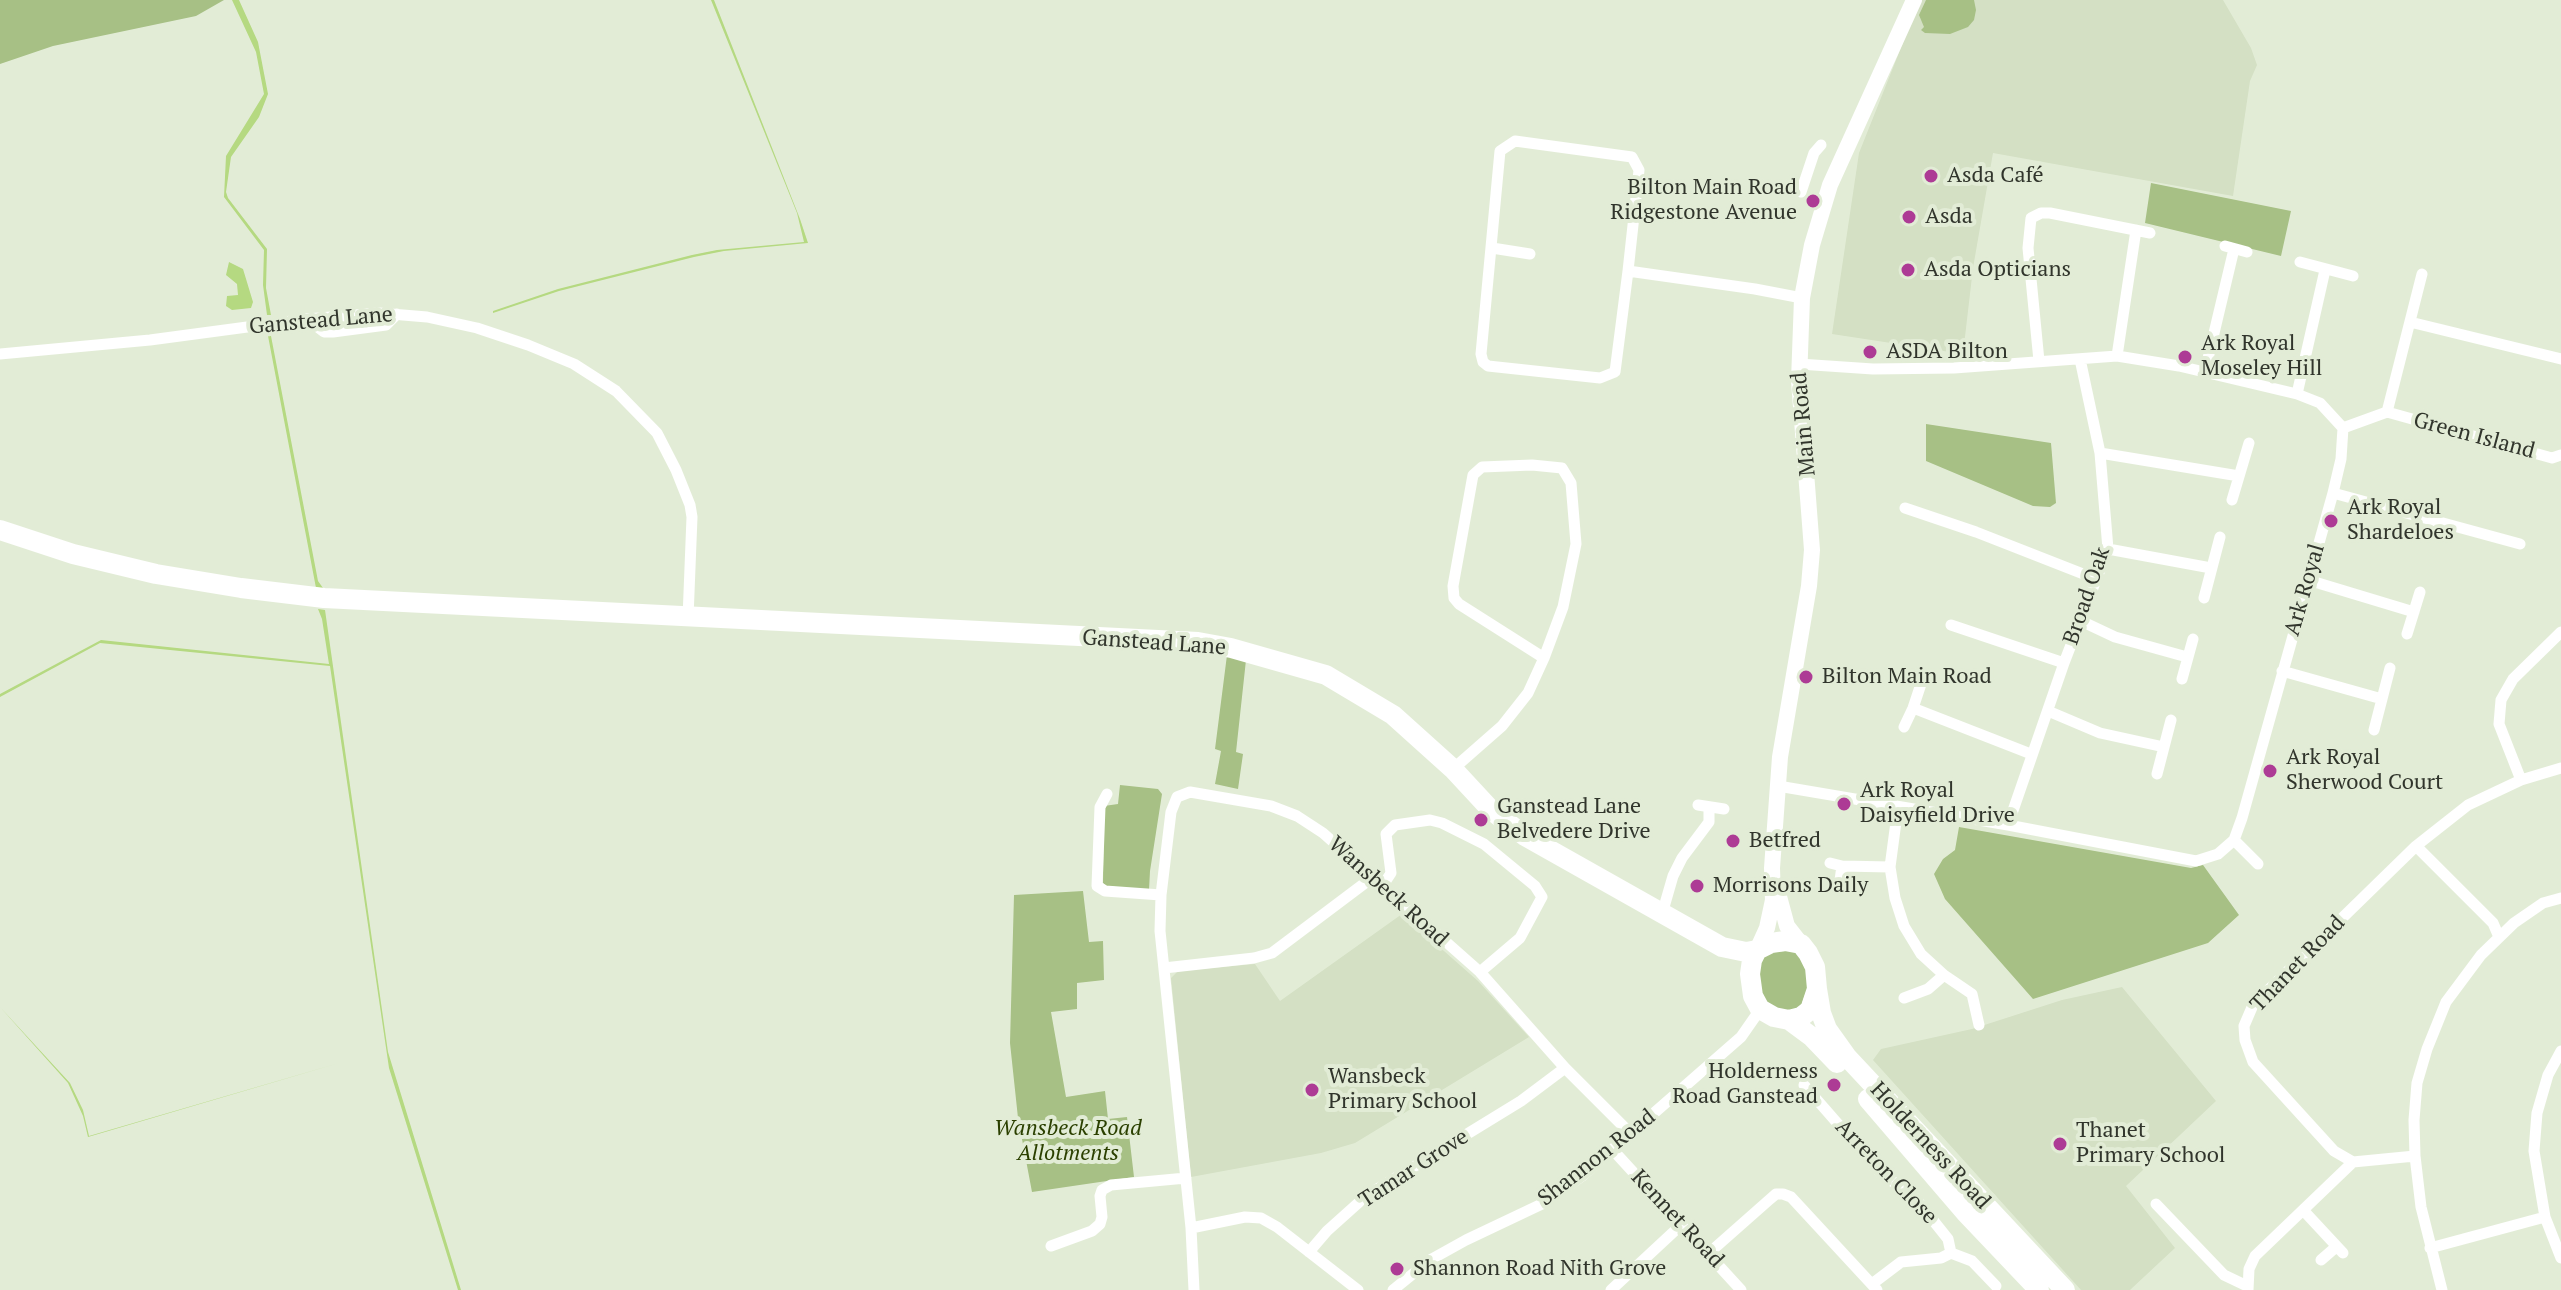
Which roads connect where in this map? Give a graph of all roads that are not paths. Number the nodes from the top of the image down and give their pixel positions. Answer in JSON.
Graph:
{"nodes":[{"id":1,"x":1914,"y":0,"type":"edge"},
{"id":2,"x":1821,"y":145,"type":"dead end"},
{"id":3,"x":1801,"y":192,"type":"dead end"},
{"id":4,"x":2136,"y":230,"type":"junction"},
{"id":5,"x":2150,"y":233,"type":"dead end"},
{"id":6,"x":1492,"y":248,"type":"junction"},
{"id":7,"x":2247,"y":252,"type":"dead end"},
{"id":8,"x":1534,"y":254,"type":"dead end"},
{"id":9,"x":2300,"y":262,"type":"dead end"},
{"id":10,"x":2325,"y":270,"type":"junction"},
{"id":11,"x":1628,"y":271,"type":"junction"},
{"id":12,"x":2353,"y":276,"type":"dead end"},
{"id":13,"x":2424,"y":280,"type":"dead end"},
{"id":14,"x":1802,"y":298,"type":"junction"},
{"id":15,"x":2410,"y":322,"type":"junction"},
{"id":16,"x":0,"y":354,"type":"edge"},
{"id":17,"x":2117,"y":356,"type":"junction"},
{"id":18,"x":2080,"y":359,"type":"junction"},
{"id":19,"x":2561,"y":359,"type":"edge"},
{"id":20,"x":2039,"y":361,"type":"junction"},
{"id":21,"x":1799,"y":364,"type":"junction"},
{"id":22,"x":2205,"y":371,"type":"junction"},
{"id":23,"x":2297,"y":394,"type":"junction"},
{"id":24,"x":2387,"y":412,"type":"junction"},
{"id":25,"x":2343,"y":428,"type":"junction"},
{"id":26,"x":2249,"y":443,"type":"dead end"},
{"id":27,"x":2100,"y":453,"type":"junction"},
{"id":28,"x":2561,"y":455,"type":"edge"},
{"id":29,"x":2239,"y":476,"type":"junction"},
{"id":30,"x":2333,"y":493,"type":"junction"},
{"id":31,"x":2232,"y":500,"type":"dead end"},
{"id":32,"x":1905,"y":508,"type":"dead end"},
{"id":33,"x":0,"y":530,"type":"edge"},
{"id":34,"x":2220,"y":537,"type":"dead end"},
{"id":35,"x":2108,"y":549,"type":"junction"},
{"id":36,"x":2504,"y":553,"type":"dead end"},
{"id":37,"x":2211,"y":568,"type":"junction"},
{"id":38,"x":2096,"y":579,"type":"junction"},
{"id":39,"x":2308,"y":580,"type":"junction"},
{"id":40,"x":2420,"y":592,"type":"dead end"},
{"id":41,"x":2204,"y":598,"type":"dead end"},
{"id":42,"x":2414,"y":612,"type":"junction"},
{"id":43,"x":688,"y":618,"type":"junction"},
{"id":44,"x":2081,"y":621,"type":"junction"},
{"id":45,"x":1957,"y":631,"type":"dead end"},
{"id":46,"x":2561,"y":632,"type":"edge"},
{"id":47,"x":2407,"y":634,"type":"dead end"},
{"id":48,"x":2193,"y":639,"type":"dead end"},
{"id":49,"x":2187,"y":657,"type":"junction"},
{"id":50,"x":1544,"y":658,"type":"junction"},
{"id":51,"x":2064,"y":663,"type":"junction"},
{"id":52,"x":2390,"y":668,"type":"dead end"},
{"id":53,"x":2282,"y":671,"type":"junction"},
{"id":54,"x":2182,"y":679,"type":"dead end"},
{"id":55,"x":1921,"y":684,"type":"dead end"},
{"id":56,"x":2382,"y":699,"type":"junction"},
{"id":57,"x":1913,"y":708,"type":"junction"},
{"id":58,"x":2048,"y":711,"type":"junction"},
{"id":59,"x":2171,"y":720,"type":"dead end"},
{"id":60,"x":1904,"y":727,"type":"dead end"},
{"id":61,"x":2374,"y":730,"type":"dead end"},
{"id":62,"x":2164,"y":747,"type":"junction"},
{"id":63,"x":2031,"y":754,"type":"junction"},
{"id":64,"x":2561,"y":768,"type":"edge"},
{"id":65,"x":1453,"y":769,"type":"junction"},
{"id":66,"x":2157,"y":774,"type":"dead end"},
{"id":67,"x":2521,"y":780,"type":"junction"},
{"id":68,"x":1778,"y":786,"type":"junction"},
{"id":69,"x":1107,"y":794,"type":"dead end"},
{"id":70,"x":1898,"y":807,"type":"junction"},
{"id":71,"x":1724,"y":809,"type":"dead end"},
{"id":72,"x":2008,"y":825,"type":"junction"},
{"id":73,"x":2234,"y":840,"type":"junction"},
{"id":74,"x":2416,"y":846,"type":"junction"},
{"id":75,"x":1830,"y":863,"type":"dead end"},
{"id":76,"x":2258,"y":864,"type":"dead end"},
{"id":77,"x":1842,"y":866,"type":"junction"},
{"id":78,"x":1890,"y":867,"type":"junction"},
{"id":79,"x":1772,"y":868,"type":"junction"},
{"id":80,"x":1840,"y":880,"type":"dead end"},
{"id":81,"x":1378,"y":881,"type":"junction"},
{"id":82,"x":1161,"y":895,"type":"junction"},
{"id":83,"x":2561,"y":898,"type":"edge"},
{"id":84,"x":1662,"y":914,"type":"junction"},
{"id":85,"x":2499,"y":937,"type":"junction"},
{"id":86,"x":1801,"y":944,"type":"junction"},
{"id":87,"x":1722,"y":947,"type":"junction"},
{"id":88,"x":1757,"y":950,"type":"junction"},
{"id":89,"x":1164,"y":968,"type":"junction"},
{"id":90,"x":1480,"y":972,"type":"junction"},
{"id":91,"x":1944,"y":975,"type":"junction"},
{"id":92,"x":1817,"y":989,"type":"junction"},
{"id":93,"x":1752,"y":992,"type":"junction"},
{"id":94,"x":1901,"y":1000,"type":"dead end"},
{"id":95,"x":1787,"y":1020,"type":"junction"},
{"id":96,"x":1979,"y":1025,"type":"dead end"},
{"id":97,"x":1747,"y":1031,"type":"junction"},
{"id":98,"x":2561,"y":1051,"type":"edge"},
{"id":99,"x":1565,"y":1068,"type":"junction"},
{"id":100,"x":1804,"y":1085,"type":"dead end"},
{"id":101,"x":1630,"y":1133,"type":"junction"},
{"id":102,"x":1612,"y":1149,"type":"junction"},
{"id":103,"x":2415,"y":1156,"type":"junction"},
{"id":104,"x":2353,"y":1162,"type":"junction"},
{"id":105,"x":1186,"y":1178,"type":"junction"},
{"id":106,"x":2156,"y":1204,"type":"dead end"},
{"id":107,"x":2303,"y":1210,"type":"junction"},
{"id":108,"x":2545,"y":1217,"type":"junction"},
{"id":109,"x":1681,"y":1225,"type":"junction"},
{"id":110,"x":1191,"y":1228,"type":"junction"},
{"id":111,"x":1051,"y":1246,"type":"dead end"},
{"id":112,"x":2430,"y":1248,"type":"junction"},
{"id":113,"x":1309,"y":1252,"type":"junction"},
{"id":114,"x":1709,"y":1253,"type":"junction"},
{"id":115,"x":1951,"y":1253,"type":"junction"},
{"id":116,"x":2561,"y":1258,"type":"edge"},
{"id":117,"x":2321,"y":1260,"type":"dead end"},
{"id":118,"x":1996,"y":1286,"type":"dead end"},
{"id":119,"x":1875,"y":1287,"type":"edge"},
{"id":120,"x":2247,"y":1288,"type":"edge"},
{"id":121,"x":1194,"y":1290,"type":"edge"},
{"id":122,"x":1358,"y":1290,"type":"edge"},
{"id":123,"x":1393,"y":1290,"type":"edge"},
{"id":124,"x":1611,"y":1290,"type":"edge"},
{"id":125,"x":1741,"y":1290,"type":"edge"},
{"id":126,"x":2039,"y":1290,"type":"edge"},
{"id":127,"x":2065,"y":1290,"type":"edge"},
{"id":128,"x":2442,"y":1290,"type":"edge"}],
"edges":[{"from":1,"to":14,"type":"main road","name":"Main Road"},
{"from":2,"to":3,"type":"street"},
{"from":4,"to":5,"type":"street"},
{"from":4,"to":17,"type":"street"},
{"from":4,"to":20,"type":"street"},
{"from":6,"to":8,"type":"street"},
{"from":6,"to":11,"type":"street"},
{"from":6,"to":11,"type":"street"},
{"from":7,"to":22,"type":"street"},
{"from":9,"to":10,"type":"street"},
{"from":10,"to":12,"type":"street"},
{"from":10,"to":23,"type":"street"},
{"from":11,"to":14,"type":"street"},
{"from":13,"to":15,"type":"street","name":"Green Island"},
{"from":14,"to":21,"type":"main road","name":"Main Road"},
{"from":15,"to":19,"type":"street"},
{"from":15,"to":24,"type":"street","name":"Green Island"},
{"from":16,"to":43,"type":"street","name":"Ganstead Lane"},
{"from":17,"to":18,"type":"street"},
{"from":17,"to":22,"type":"street"},
{"from":18,"to":20,"type":"street"},
{"from":18,"to":27,"type":"street","name":"Broad Oak"},
{"from":20,"to":21,"type":"street"},
{"from":21,"to":68,"type":"main road","name":"Main Road"},
{"from":22,"to":23,"type":"street"},
{"from":23,"to":25,"type":"street"},
{"from":24,"to":25,"type":"street","name":"Green Island"},
{"from":24,"to":28,"type":"street","name":"Green Island"},
{"from":25,"to":30,"type":"street","name":"Ark Royal"},
{"from":26,"to":29,"type":"street"},
{"from":27,"to":29,"type":"street"},
{"from":27,"to":35,"type":"street","name":"Broad Oak"},
{"from":29,"to":31,"type":"street"},
{"from":30,"to":36,"type":"street"},
{"from":30,"to":39,"type":"street","name":"Ark Royal"},
{"from":32,"to":38,"type":"street"},
{"from":33,"to":43,"type":"highway","name":"Ganstead Lane"},
{"from":34,"to":37,"type":"street"},
{"from":35,"to":37,"type":"street"},
{"from":35,"to":38,"type":"street","name":"Broad Oak"},
{"from":37,"to":41,"type":"street"},
{"from":38,"to":44,"type":"street","name":"Broad Oak"},
{"from":39,"to":42,"type":"street"},
{"from":39,"to":53,"type":"street","name":"Ark Royal"},
{"from":40,"to":42,"type":"street"},
{"from":42,"to":47,"type":"street"},
{"from":43,"to":65,"type":"highway","name":"Ganstead Lane"},
{"from":44,"to":49,"type":"street"},
{"from":44,"to":51,"type":"street","name":"Broad Oak"},
{"from":45,"to":51,"type":"street"},
{"from":46,"to":67,"type":"street"},
{"from":48,"to":49,"type":"street"},
{"from":49,"to":54,"type":"street"},
{"from":50,"to":50,"type":"street"},
{"from":50,"to":65,"type":"street"},
{"from":51,"to":58,"type":"street","name":"Broad Oak"},
{"from":52,"to":56,"type":"street"},
{"from":53,"to":56,"type":"street"},
{"from":53,"to":73,"type":"street","name":"Ark Royal"},
{"from":55,"to":57,"type":"street"},
{"from":56,"to":61,"type":"street"},
{"from":57,"to":60,"type":"street"},
{"from":57,"to":63,"type":"street"},
{"from":58,"to":62,"type":"street"},
{"from":58,"to":63,"type":"street","name":"Broad Oak"},
{"from":59,"to":62,"type":"street"},
{"from":62,"to":66,"type":"street"},
{"from":63,"to":72,"type":"street","name":"Broad Oak"},
{"from":64,"to":67,"type":"street","name":"Thanet Road"},
{"from":65,"to":84,"type":"highway","name":"Ganstead Lane"},
{"from":67,"to":74,"type":"street","name":"Thanet Road"},
{"from":68,"to":70,"type":"street"},
{"from":68,"to":79,"type":"main road","name":"Main Road"},
{"from":69,"to":82,"type":"street"},
{"from":70,"to":72,"type":"street"},
{"from":70,"to":78,"type":"street"},
{"from":71,"to":84,"type":"street"},
{"from":72,"to":73,"type":"street"},
{"from":73,"to":76,"type":"street"},
{"from":74,"to":85,"type":"street"},
{"from":74,"to":104,"type":"street","name":"Thanet Road"},
{"from":75,"to":77,"type":"street"},
{"from":77,"to":78,"type":"street"},
{"from":77,"to":80,"type":"street"},
{"from":78,"to":91,"type":"street"},
{"from":79,"to":86,"type":"main road","name":"Main Road"},
{"from":79,"to":88,"type":"main road","name":"Main Road"},
{"from":81,"to":82,"type":"street","name":"Wansbeck Road"},
{"from":81,"to":89,"type":"street"},
{"from":81,"to":90,"type":"street","name":"Wansbeck Road"},
{"from":81,"to":90,"type":"street"},
{"from":82,"to":89,"type":"street","name":"Wansbeck Road"},
{"from":83,"to":85,"type":"street"},
{"from":84,"to":87,"type":"highway","name":"Ganstead Lane"},
{"from":85,"to":103,"type":"street"},
{"from":86,"to":88,"type":"highway"},
{"from":86,"to":92,"type":"highway"},
{"from":87,"to":88,"type":"highway","name":"Ganstead Lane"},
{"from":87,"to":93,"type":"highway","name":"Ganstead Lane"},
{"from":88,"to":93,"type":"highway"},
{"from":89,"to":105,"type":"street","name":"Wansbeck Road"},
{"from":90,"to":99,"type":"street","name":"Wansbeck Road"},
{"from":91,"to":94,"type":"street"},
{"from":91,"to":96,"type":"street"},
{"from":92,"to":95,"type":"highway"},
{"from":92,"to":127,"type":"highway","name":"Holderness Road"},
{"from":93,"to":95,"type":"highway"},
{"from":93,"to":97,"type":"street"},
{"from":95,"to":97,"type":"street","name":"Shannon Road"},
{"from":95,"to":126,"type":"highway","name":"Holderness Road"},
{"from":97,"to":101,"type":"street","name":"Shannon Road"},
{"from":98,"to":108,"type":"street"},
{"from":99,"to":101,"type":"street","name":"Wansbeck Road"},
{"from":99,"to":113,"type":"street","name":"Tamar Grove"},
{"from":100,"to":115,"type":"street","name":"Arreton Close"},
{"from":101,"to":102,"type":"street","name":"Shannon Road"},
{"from":102,"to":109,"type":"street","name":"Kennet Road"},
{"from":102,"to":123,"type":"street","name":"Shannon Road"},
{"from":103,"to":104,"type":"street"},
{"from":103,"to":112,"type":"street"},
{"from":104,"to":107,"type":"street"},
{"from":105,"to":110,"type":"street","name":"Wansbeck Road"},
{"from":105,"to":111,"type":"street"},
{"from":106,"to":120,"type":"street"},
{"from":107,"to":117,"type":"street"},
{"from":107,"to":120,"type":"street"},
{"from":108,"to":112,"type":"street"},
{"from":108,"to":116,"type":"street"},
{"from":109,"to":114,"type":"street","name":"Kennet Road"},
{"from":109,"to":124,"type":"street"},
{"from":110,"to":113,"type":"street"},
{"from":110,"to":121,"type":"street","name":"Wansbeck Road"},
{"from":112,"to":128,"type":"street"},
{"from":113,"to":122,"type":"street"},
{"from":114,"to":119,"type":"street"},
{"from":114,"to":125,"type":"street","name":"Kennet Road"},
{"from":115,"to":118,"type":"street","name":"Arreton Close"},
{"from":115,"to":119,"type":"street","name":"Arreton Close"}]}
